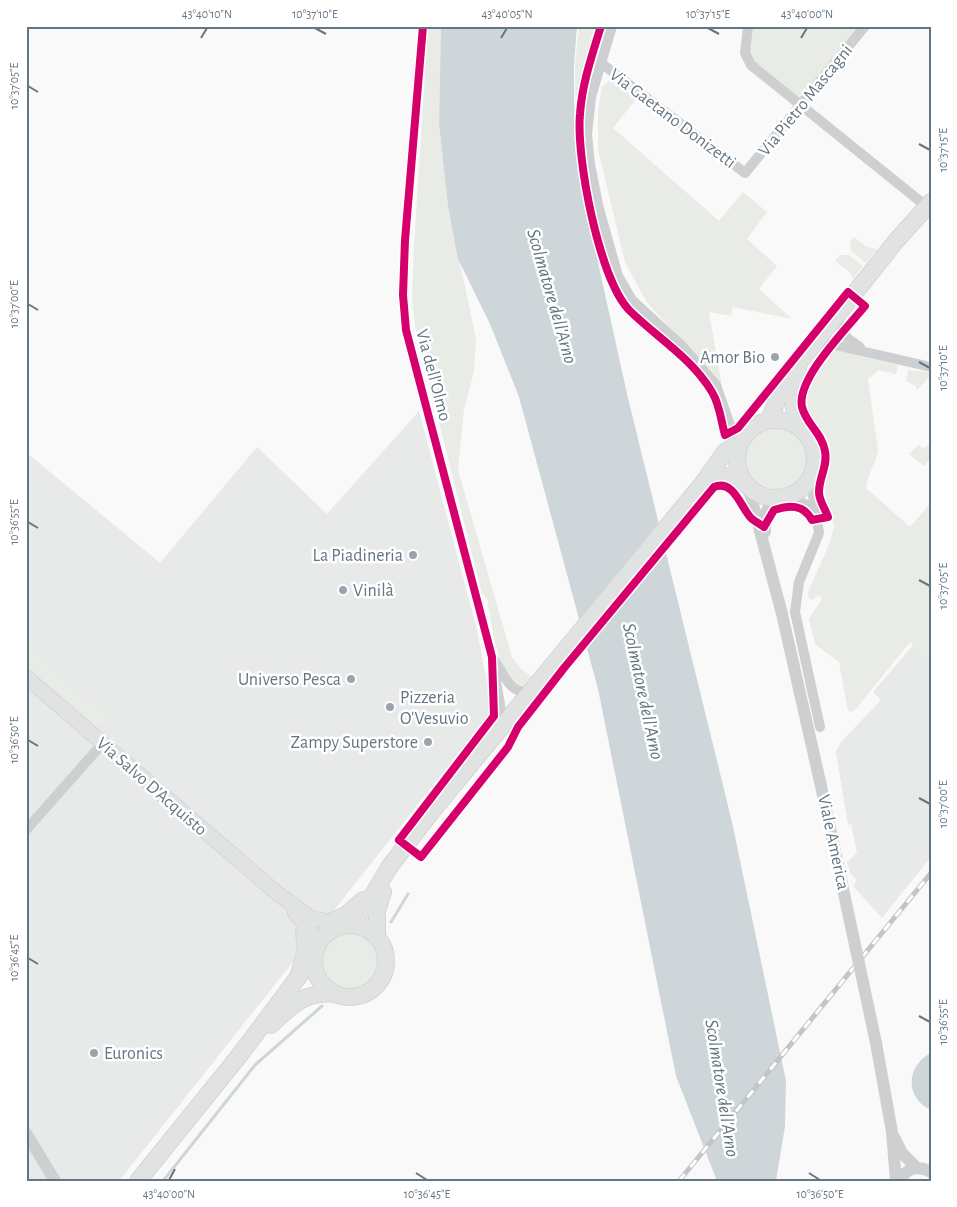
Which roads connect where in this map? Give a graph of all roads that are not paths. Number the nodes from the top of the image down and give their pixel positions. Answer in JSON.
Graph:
{"nodes":[{"id":1,"x":423,"y":26,"type":"edge"},
{"id":2,"x":612,"y":26,"type":"edge"},
{"id":3,"x":748,"y":26,"type":"edge"},
{"id":4,"x":865,"y":26,"type":"edge"},
{"id":5,"x":601,"y":63,"type":"junction"},
{"id":6,"x":801,"y":106,"type":"junction"},
{"id":7,"x":745,"y":174,"type":"joint"},
{"id":8,"x":929,"y":207,"type":"edge"},
{"id":9,"x":840,"y":324,"type":"junction"},
{"id":10,"x":826,"y":342,"type":"junction"},
{"id":11,"x":870,"y":352,"type":"junction"},
{"id":12,"x":931,"y":367,"type":"edge"},
{"id":13,"x":769,"y":420,"type":"junction"},
{"id":14,"x":800,"y":428,"type":"junction"},
{"id":15,"x":739,"y":442,"type":"junction"},
{"id":16,"x":710,"y":475,"type":"junction"},
{"id":17,"x":810,"y":477,"type":"junction"},
{"id":18,"x":746,"y":484,"type":"junction"},
{"id":19,"x":782,"y":497,"type":"junction"},
{"id":20,"x":818,"y":519,"type":"junction"},
{"id":21,"x":766,"y":554,"type":"junction"},
{"id":22,"x":492,"y":657,"type":"junction"},
{"id":23,"x":26,"y":677,"type":"edge"},
{"id":24,"x":542,"y":679,"type":"junction"},
{"id":25,"x":531,"y":691,"type":"junction"},
{"id":26,"x":503,"y":723,"type":"junction"},
{"id":27,"x":820,"y":728,"type":"dead end"},
{"id":28,"x":103,"y":743,"type":"junction"},
{"id":29,"x":26,"y":830,"type":"edge"},
{"id":30,"x":388,"y":869,"type":"junction"},
{"id":31,"x":278,"y":894,"type":"junction"},
{"id":32,"x":297,"y":914,"type":"junction"},
{"id":33,"x":327,"y":922,"type":"junction"},
{"id":34,"x":345,"y":925,"type":"junction"},
{"id":35,"x":377,"y":936,"type":"junction"},
{"id":36,"x":315,"y":955,"type":"junction"},
{"id":37,"x":296,"y":982,"type":"junction"},
{"id":38,"x":336,"y":994,"type":"junction"},
{"id":39,"x":239,"y":1056,"type":"junction"},
{"id":40,"x":892,"y":1132,"type":"junction"},
{"id":41,"x":26,"y":1133,"type":"edge"},
{"id":42,"x":927,"y":1170,"type":"edge"},
{"id":43,"x":55,"y":1181,"type":"edge"},
{"id":44,"x":138,"y":1181,"type":"edge"},
{"id":45,"x":898,"y":1181,"type":"edge"}],
"edges":[{"from":1,"to":22,"type":"street","name":"Via dell'Olmo"},
{"from":2,"to":5,"type":"street"},
{"from":3,"to":6,"type":"street"},
{"from":4,"to":6,"type":"street","name":"Via Pietro Mascagni"},
{"from":5,"to":7,"type":"street","name":"Via Gaetano Donizetti"},
{"from":5,"to":15,"type":"street"},
{"from":6,"to":7,"type":"street","name":"Via Pietro Mascagni"},
{"from":6,"to":8,"type":"street"},
{"from":8,"to":9,"type":"main road"},
{"from":8,"to":13,"type":"main road"},
{"from":9,"to":10,"type":"main road"},
{"from":9,"to":11,"type":"street"},
{"from":10,"to":11,"type":"street"},
{"from":10,"to":14,"type":"main road"},
{"from":11,"to":12,"type":"street"},
{"from":13,"to":14,"type":"main road"},
{"from":13,"to":15,"type":"main road"},
{"from":14,"to":17,"type":"main road"},
{"from":15,"to":16,"type":"main road"},
{"from":15,"to":18,"type":"main road"},
{"from":16,"to":18,"type":"main road"},
{"from":16,"to":24,"type":"main road"},
{"from":17,"to":19,"type":"main road"},
{"from":17,"to":20,"type":"street"},
{"from":18,"to":19,"type":"main road"},
{"from":18,"to":21,"type":"street"},
{"from":19,"to":20,"type":"street"},
{"from":19,"to":21,"type":"street"},
{"from":20,"to":27,"type":"street"},
{"from":21,"to":40,"type":"street","name":"Viale America","bridge":true},
{"from":22,"to":25,"type":"street","name":"Via dell'Olmo"},
{"from":22,"to":26,"type":"street","name":"Via dell'Olmo"},
{"from":23,"to":28,"type":"main road","name":"Via Salvo D'Acquisto"},
{"from":24,"to":25,"type":"main road"},
{"from":24,"to":35,"type":"main road"},
{"from":25,"to":26,"type":"main road"},
{"from":26,"to":30,"type":"main road"},
{"from":28,"to":29,"type":"street"},
{"from":28,"to":31,"type":"main road","name":"Via Salvo D'Acquisto"},
{"from":30,"to":33,"type":"main road"},
{"from":30,"to":34,"type":"main road"},
{"from":31,"to":32,"type":"main road"},
{"from":31,"to":33,"type":"main road"},
{"from":32,"to":36,"type":"main road"},
{"from":32,"to":37,"type":"main road"},
{"from":33,"to":34,"type":"main road"},
{"from":34,"to":35,"type":"main road"},
{"from":34,"to":36,"type":"main road"},
{"from":35,"to":38,"type":"main road"},
{"from":36,"to":37,"type":"main road"},
{"from":36,"to":38,"type":"main road"},
{"from":37,"to":39,"type":"main road"},
{"from":38,"to":39,"type":"main road"},
{"from":39,"to":44,"type":"main road"},
{"from":40,"to":42,"type":"street","name":"Viale America"},
{"from":40,"to":45,"type":"street","name":"Viale America"},
{"from":41,"to":43,"type":"street"},
{"from":42,"to":45,"type":"street","name":"Viale America"}]}
